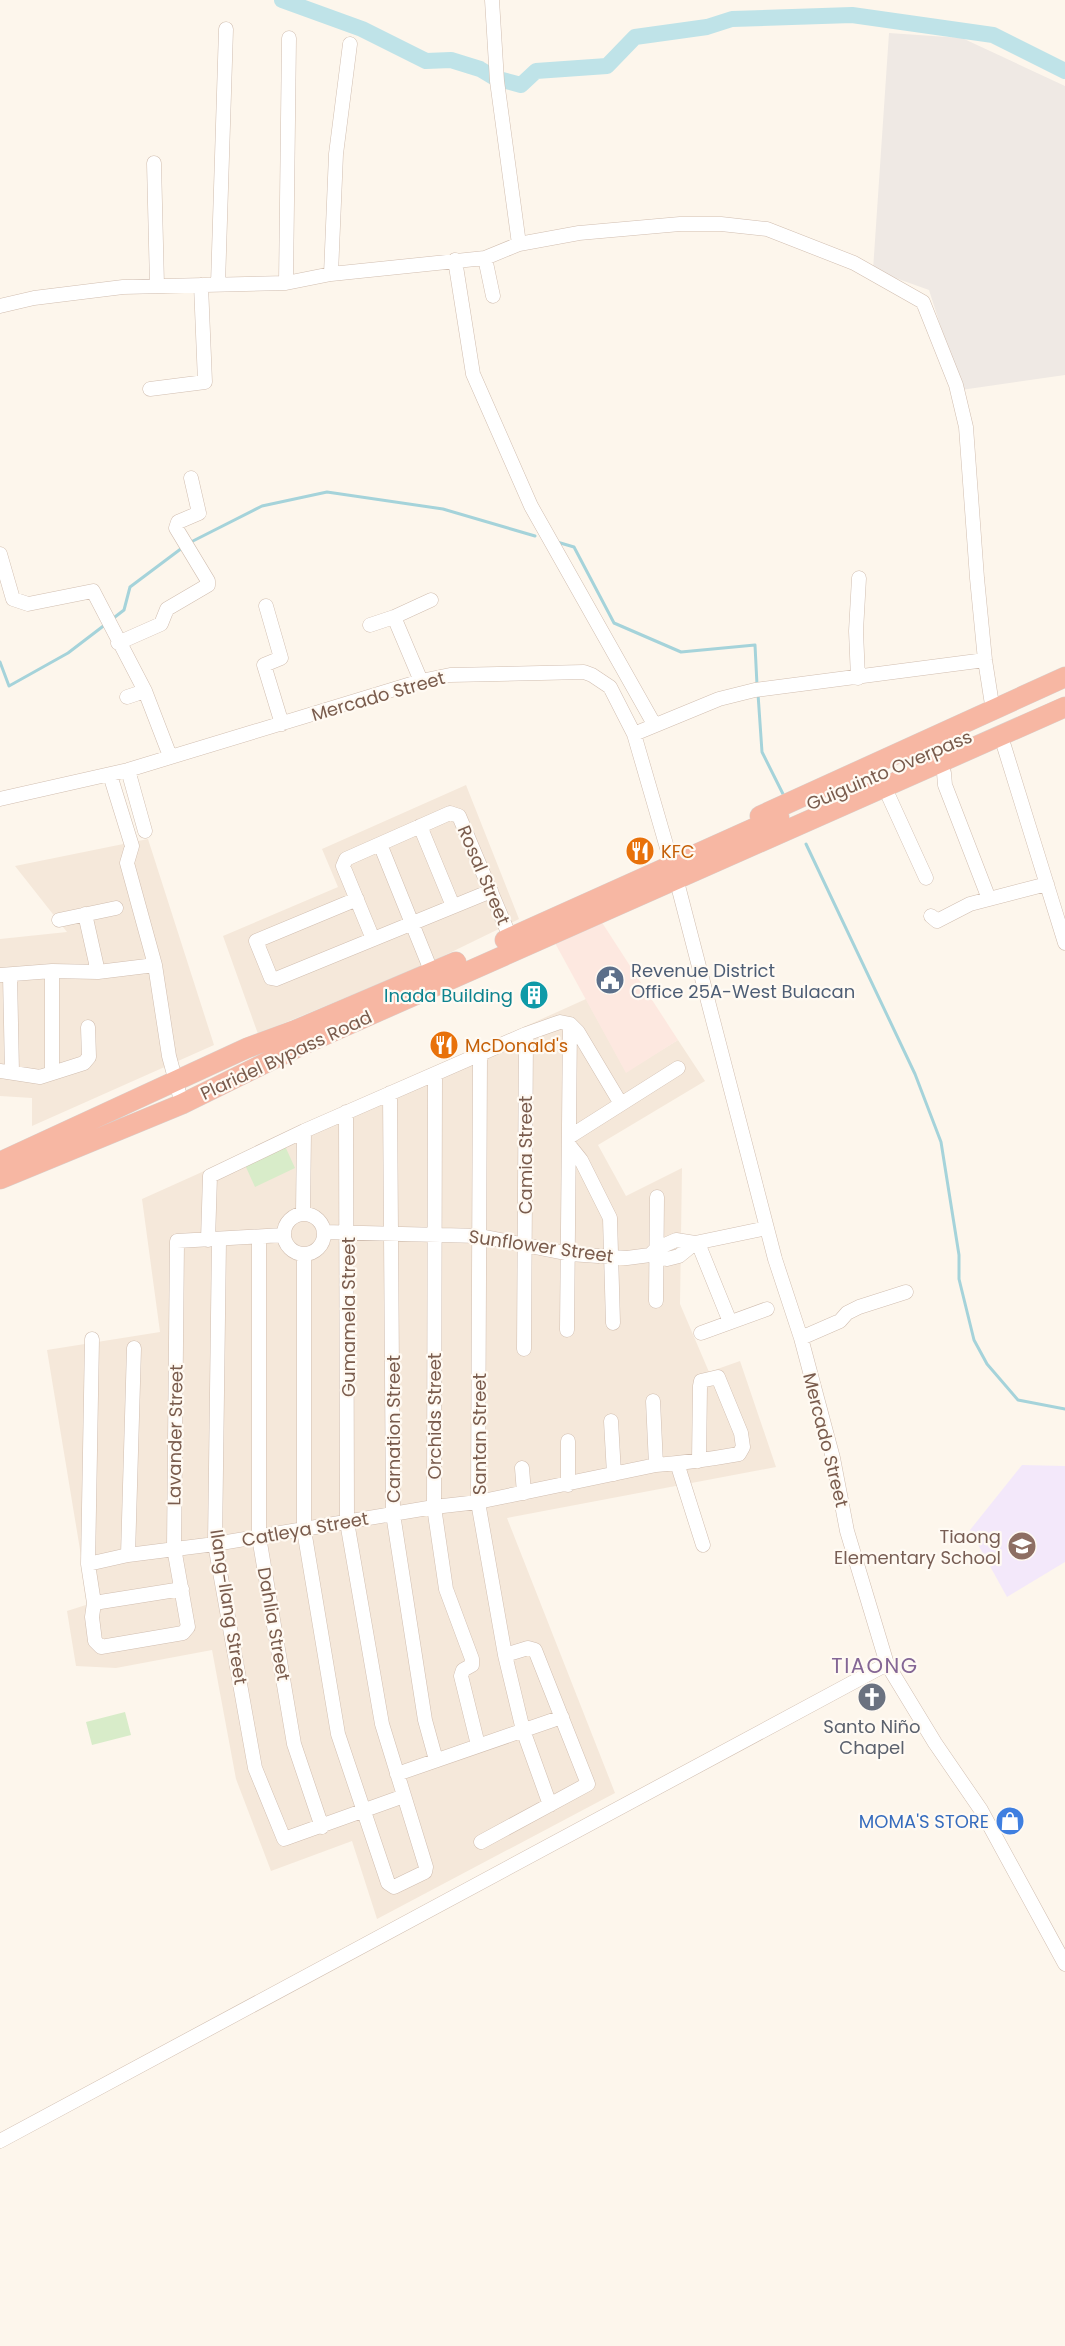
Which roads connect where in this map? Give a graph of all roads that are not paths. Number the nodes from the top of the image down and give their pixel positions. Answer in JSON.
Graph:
{"nodes":[{"id":1,"x":492,"y":0,"type":"edge"},
{"id":2,"x":225,"y":29,"type":"dead end"},
{"id":3,"x":289,"y":38,"type":"dead end"},
{"id":4,"x":350,"y":44,"type":"dead end"},
{"id":5,"x":154,"y":163,"type":"dead end"},
{"id":6,"x":519,"y":244,"type":"junction"},
{"id":7,"x":485,"y":258,"type":"junction"},
{"id":8,"x":455,"y":260,"type":"junction"},
{"id":9,"x":331,"y":274,"type":"junction"},
{"id":10,"x":286,"y":283,"type":"junction"},
{"id":11,"x":218,"y":284,"type":"junction"},
{"id":12,"x":157,"y":285,"type":"junction"},
{"id":13,"x":201,"y":285,"type":"junction"},
{"id":14,"x":494,"y":296,"type":"dead end"},
{"id":15,"x":0,"y":306,"type":"edge"},
{"id":16,"x":150,"y":389,"type":"dead end"},
{"id":17,"x":191,"y":478,"type":"dead end"},
{"id":18,"x":0,"y":554,"type":"edge"},
{"id":19,"x":858,"y":578,"type":"dead end"},
{"id":20,"x":431,"y":600,"type":"dead end"},
{"id":21,"x":266,"y":606,"type":"dead end"},
{"id":22,"x":394,"y":617,"type":"junction"},
{"id":23,"x":370,"y":625,"type":"dead end"},
{"id":24,"x":118,"y":643,"type":"junction"},
{"id":25,"x":985,"y":660,"type":"junction"},
{"id":26,"x":1065,"y":677,"type":"edge"},
{"id":27,"x":858,"y":678,"type":"junction"},
{"id":28,"x":421,"y":681,"type":"junction"},
{"id":29,"x":145,"y":691,"type":"junction"},
{"id":30,"x":1065,"y":693,"type":"edge"},
{"id":31,"x":127,"y":697,"type":"dead end"},
{"id":32,"x":1065,"y":707,"type":"edge"},
{"id":33,"x":1065,"y":720,"type":"edge"},
{"id":34,"x":282,"y":724,"type":"junction"},
{"id":35,"x":654,"y":724,"type":"junction"},
{"id":36,"x":1004,"y":726,"type":"junction"},
{"id":37,"x":634,"y":734,"type":"junction"},
{"id":38,"x":170,"y":756,"type":"junction"},
{"id":39,"x":128,"y":770,"type":"junction"},
{"id":40,"x":944,"y":773,"type":"junction"},
{"id":41,"x":110,"y":775,"type":"junction"},
{"id":42,"x":889,"y":797,"type":"junction"},
{"id":43,"x":0,"y":799,"type":"edge"},
{"id":44,"x":420,"y":826,"type":"junction"},
{"id":45,"x":146,"y":831,"type":"dead end"},
{"id":46,"x":380,"y":844,"type":"junction"},
{"id":47,"x":733,"y":853,"type":"junction"},
{"id":48,"x":674,"y":872,"type":"junction"},
{"id":49,"x":926,"y":878,"type":"dead end"},
{"id":50,"x":1047,"y":884,"type":"junction"},
{"id":51,"x":490,"y":891,"type":"junction"},
{"id":52,"x":357,"y":899,"type":"junction"},
{"id":53,"x":989,"y":899,"type":"junction"},
{"id":54,"x":453,"y":906,"type":"junction"},
{"id":55,"x":116,"y":908,"type":"dead end"},
{"id":56,"x":85,"y":914,"type":"junction"},
{"id":57,"x":931,"y":916,"type":"dead end"},
{"id":58,"x":59,"y":920,"type":"dead end"},
{"id":59,"x":412,"y":923,"type":"junction"},
{"id":60,"x":510,"y":937,"type":"junction"},
{"id":61,"x":374,"y":939,"type":"junction"},
{"id":62,"x":1065,"y":943,"type":"edge"},
{"id":63,"x":155,"y":965,"type":"junction"},
{"id":64,"x":52,"y":971,"type":"junction"},
{"id":65,"x":98,"y":972,"type":"junction"},
{"id":66,"x":432,"y":973,"type":"junction"},
{"id":67,"x":5,"y":975,"type":"edge"},
{"id":68,"x":570,"y":1024,"type":"junction"},
{"id":69,"x":88,"y":1028,"type":"dead end"},
{"id":70,"x":526,"y":1034,"type":"junction"},
{"id":71,"x":480,"y":1054,"type":"junction"},
{"id":72,"x":678,"y":1068,"type":"dead end"},
{"id":73,"x":6,"y":1072,"type":"edge"},
{"id":74,"x":51,"y":1072,"type":"junction"},
{"id":75,"x":435,"y":1074,"type":"junction"},
{"id":76,"x":174,"y":1082,"type":"junction"},
{"id":77,"x":390,"y":1093,"type":"junction"},
{"id":78,"x":182,"y":1104,"type":"junction"},
{"id":79,"x":621,"y":1104,"type":"junction"},
{"id":80,"x":346,"y":1112,"type":"junction"},
{"id":81,"x":304,"y":1131,"type":"junction"},
{"id":82,"x":569,"y":1141,"type":"junction"},
{"id":83,"x":0,"y":1162,"type":"edge"},
{"id":84,"x":0,"y":1179,"type":"edge"},
{"id":85,"x":657,"y":1197,"type":"dead end"},
{"id":86,"x":303,"y":1213,"type":"junction"},
{"id":87,"x":767,"y":1228,"type":"junction"},
{"id":88,"x":324,"y":1232,"type":"junction"},
{"id":89,"x":348,"y":1233,"type":"junction"},
{"id":90,"x":391,"y":1234,"type":"junction"},
{"id":91,"x":283,"y":1235,"type":"junction"},
{"id":92,"x":433,"y":1236,"type":"junction"},
{"id":93,"x":480,"y":1236,"type":"junction"},
{"id":94,"x":259,"y":1237,"type":"junction"},
{"id":95,"x":214,"y":1240,"type":"junction"},
{"id":96,"x":697,"y":1243,"type":"junction"},
{"id":97,"x":525,"y":1246,"type":"junction"},
{"id":98,"x":570,"y":1254,"type":"junction"},
{"id":99,"x":654,"y":1254,"type":"junction"},
{"id":100,"x":304,"y":1255,"type":"junction"},
{"id":101,"x":611,"y":1256,"type":"junction"},
{"id":102,"x":906,"y":1292,"type":"dead end"},
{"id":103,"x":656,"y":1301,"type":"dead end"},
{"id":104,"x":767,"y":1309,"type":"dead end"},
{"id":105,"x":730,"y":1322,"type":"junction"},
{"id":106,"x":613,"y":1323,"type":"dead end"},
{"id":107,"x":567,"y":1330,"type":"dead end"},
{"id":108,"x":701,"y":1333,"type":"dead end"},
{"id":109,"x":801,"y":1338,"type":"junction"},
{"id":110,"x":92,"y":1339,"type":"dead end"},
{"id":111,"x":134,"y":1348,"type":"dead end"},
{"id":112,"x":524,"y":1349,"type":"dead end"},
{"id":113,"x":653,"y":1401,"type":"dead end"},
{"id":114,"x":611,"y":1421,"type":"dead end"},
{"id":115,"x":568,"y":1441,"type":"dead end"},
{"id":116,"x":699,"y":1461,"type":"junction"},
{"id":117,"x":677,"y":1464,"type":"junction"},
{"id":118,"x":656,"y":1465,"type":"junction"},
{"id":119,"x":522,"y":1467,"type":"dead end"},
{"id":120,"x":614,"y":1474,"type":"junction"},
{"id":121,"x":568,"y":1485,"type":"junction"},
{"id":122,"x":524,"y":1493,"type":"junction"},
{"id":123,"x":478,"y":1502,"type":"junction"},
{"id":124,"x":434,"y":1507,"type":"junction"},
{"id":125,"x":393,"y":1514,"type":"junction"},
{"id":126,"x":347,"y":1522,"type":"junction"},
{"id":127,"x":304,"y":1530,"type":"junction"},
{"id":128,"x":259,"y":1537,"type":"junction"},
{"id":129,"x":215,"y":1544,"type":"junction"},
{"id":130,"x":703,"y":1545,"type":"dead end"},
{"id":131,"x":174,"y":1548,"type":"junction"},
{"id":132,"x":128,"y":1555,"type":"junction"},
{"id":133,"x":88,"y":1564,"type":"junction"},
{"id":134,"x":182,"y":1589,"type":"junction"},
{"id":135,"x":94,"y":1603,"type":"junction"},
{"id":136,"x":505,"y":1655,"type":"junction"},
{"id":137,"x":887,"y":1664,"type":"junction"},
{"id":138,"x":562,"y":1717,"type":"junction"},
{"id":139,"x":523,"y":1730,"type":"junction"},
{"id":140,"x":478,"y":1745,"type":"junction"},
{"id":141,"x":436,"y":1760,"type":"junction"},
{"id":142,"x":397,"y":1774,"type":"junction"},
{"id":143,"x":404,"y":1796,"type":"junction"},
{"id":144,"x":550,"y":1805,"type":"junction"},
{"id":145,"x":362,"y":1812,"type":"junction"},
{"id":146,"x":322,"y":1827,"type":"junction"},
{"id":147,"x":481,"y":1842,"type":"dead end"},
{"id":148,"x":1065,"y":1964,"type":"edge"},
{"id":149,"x":0,"y":2141,"type":"edge"}],
"edges":[{"from":1,"to":6,"type":"street"},
{"from":2,"to":11,"type":"street"},
{"from":3,"to":10,"type":"street"},
{"from":4,"to":9,"type":"street"},
{"from":5,"to":12,"type":"street"},
{"from":6,"to":7,"type":"street"},
{"from":6,"to":25,"type":"street"},
{"from":7,"to":8,"type":"street"},
{"from":7,"to":14,"type":"street"},
{"from":8,"to":9,"type":"street"},
{"from":8,"to":35,"type":"street"},
{"from":9,"to":10,"type":"street"},
{"from":10,"to":11,"type":"street"},
{"from":11,"to":13,"type":"street"},
{"from":12,"to":13,"type":"street"},
{"from":12,"to":15,"type":"street"},
{"from":13,"to":16,"type":"street"},
{"from":17,"to":24,"type":"street"},
{"from":18,"to":24,"type":"street"},
{"from":19,"to":27,"type":"street"},
{"from":20,"to":22,"type":"street"},
{"from":21,"to":34,"type":"street"},
{"from":22,"to":23,"type":"street"},
{"from":22,"to":28,"type":"street"},
{"from":24,"to":29,"type":"street"},
{"from":25,"to":27,"type":"street"},
{"from":25,"to":36,"type":"street"},
{"from":26,"to":36,"type":"highway"},
{"from":27,"to":35,"type":"street"},
{"from":28,"to":34,"type":"street","name":"Mercado Street"},
{"from":28,"to":37,"type":"street","name":"Mercado Street"},
{"from":29,"to":31,"type":"street"},
{"from":29,"to":38,"type":"street"},
{"from":30,"to":36,"type":"highway","name":"Guiguinto Overpass"},
{"from":32,"to":36,"type":"highway","name":"Guiguinto Overpass"},
{"from":33,"to":36,"type":"highway"},
{"from":34,"to":38,"type":"street","name":"Mercado Street"},
{"from":35,"to":37,"type":"street"},
{"from":36,"to":40,"type":"highway"},
{"from":36,"to":47,"type":"highway","name":"Guiguinto Overpass"},
{"from":36,"to":48,"type":"highway","name":"Plaridel Bypass Road"},
{"from":36,"to":50,"type":"street"},
{"from":37,"to":48,"type":"street","name":"Mercado Street"},
{"from":38,"to":39,"type":"street","name":"Mercado Street"},
{"from":39,"to":41,"type":"street","name":"Mercado Street"},
{"from":39,"to":45,"type":"street"},
{"from":40,"to":42,"type":"highway"},
{"from":40,"to":53,"type":"street"},
{"from":41,"to":43,"type":"street","name":"Mercado Street"},
{"from":41,"to":63,"type":"street"},
{"from":42,"to":47,"type":"highway"},
{"from":42,"to":49,"type":"street"},
{"from":44,"to":46,"type":"street"},
{"from":44,"to":51,"type":"street","name":"Rosal Street"},
{"from":44,"to":54,"type":"street"},
{"from":46,"to":52,"type":"street"},
{"from":46,"to":59,"type":"street"},
{"from":47,"to":48,"type":"highway","name":"Plaridel Bypass Road"},
{"from":48,"to":60,"type":"highway","name":"Plaridel Bypass Road"},
{"from":48,"to":78,"type":"highway","name":"Plaridel Bypass Road"},
{"from":48,"to":87,"type":"street","name":"Mercado Street"},
{"from":50,"to":53,"type":"street"},
{"from":50,"to":62,"type":"street"},
{"from":51,"to":54,"type":"street"},
{"from":51,"to":60,"type":"street","name":"Rosal Street"},
{"from":52,"to":61,"type":"street"},
{"from":52,"to":61,"type":"street"},
{"from":53,"to":57,"type":"street"},
{"from":54,"to":59,"type":"street"},
{"from":55,"to":56,"type":"street"},
{"from":56,"to":58,"type":"street"},
{"from":56,"to":65,"type":"street"},
{"from":59,"to":61,"type":"street"},
{"from":59,"to":66,"type":"street"},
{"from":60,"to":66,"type":"highway","name":"Plaridel Bypass Road"},
{"from":63,"to":65,"type":"street"},
{"from":63,"to":76,"type":"street"},
{"from":64,"to":65,"type":"street"},
{"from":64,"to":67,"type":"street"},
{"from":64,"to":74,"type":"street"},
{"from":66,"to":76,"type":"highway","name":"Plaridel Bypass Road"},
{"from":67,"to":73,"type":"street"},
{"from":68,"to":70,"type":"street"},
{"from":68,"to":79,"type":"street"},
{"from":68,"to":82,"type":"street"},
{"from":69,"to":74,"type":"street"},
{"from":70,"to":71,"type":"street"},
{"from":70,"to":97,"type":"street","name":"Camia Street"},
{"from":71,"to":75,"type":"street"},
{"from":71,"to":93,"type":"street","name":"Santan Street"},
{"from":72,"to":79,"type":"street"},
{"from":73,"to":74,"type":"street"},
{"from":75,"to":77,"type":"street"},
{"from":75,"to":92,"type":"street","name":"Orchids Street"},
{"from":76,"to":78,"type":"street"},
{"from":76,"to":83,"type":"highway","name":"Plaridel Bypass Road"},
{"from":77,"to":80,"type":"street"},
{"from":77,"to":90,"type":"street","name":"Carnation Street"},
{"from":78,"to":84,"type":"highway","name":"Plaridel Bypass Road"},
{"from":79,"to":82,"type":"street"},
{"from":80,"to":81,"type":"street"},
{"from":80,"to":89,"type":"street","name":"Gumamela Street"},
{"from":81,"to":86,"type":"street"},
{"from":81,"to":95,"type":"street","name":"Ilang-Ilang Street"},
{"from":82,"to":98,"type":"street"},
{"from":82,"to":101,"type":"street"},
{"from":85,"to":99,"type":"street"},
{"from":86,"to":88,"type":"street"},
{"from":86,"to":91,"type":"street"},
{"from":87,"to":96,"type":"street","name":"Sunflower Street"},
{"from":87,"to":109,"type":"street","name":"Mercado Street"},
{"from":88,"to":89,"type":"street","name":"Sunflower Street"},
{"from":88,"to":100,"type":"street"},
{"from":89,"to":90,"type":"street","name":"Sunflower Street"},
{"from":89,"to":126,"type":"street","name":"Gumamela Street"},
{"from":90,"to":92,"type":"street","name":"Sunflower Street"},
{"from":90,"to":125,"type":"street","name":"Carnation Street"},
{"from":91,"to":94,"type":"street"},
{"from":91,"to":100,"type":"street"},
{"from":92,"to":93,"type":"street","name":"Sunflower Street"},
{"from":92,"to":124,"type":"street","name":"Orchids Street"},
{"from":93,"to":97,"type":"street","name":"Sunflower Street"},
{"from":93,"to":123,"type":"street","name":"Santan Street"},
{"from":94,"to":95,"type":"street"},
{"from":94,"to":128,"type":"street","name":"Dahlia Street"},
{"from":95,"to":129,"type":"street","name":"Ilang-Ilang Street"},
{"from":95,"to":131,"type":"street","name":"Lavander Street"},
{"from":96,"to":99,"type":"street","name":"Sunflower Street"},
{"from":96,"to":105,"type":"street"},
{"from":97,"to":98,"type":"street","name":"Sunflower Street"},
{"from":97,"to":112,"type":"street","name":"Camia Street"},
{"from":98,"to":101,"type":"street","name":"Sunflower Street"},
{"from":98,"to":107,"type":"street"},
{"from":99,"to":101,"type":"street","name":"Sunflower Street"},
{"from":99,"to":103,"type":"street"},
{"from":100,"to":127,"type":"street"},
{"from":101,"to":106,"type":"street"},
{"from":102,"to":109,"type":"street"},
{"from":104,"to":105,"type":"street"},
{"from":105,"to":108,"type":"street"},
{"from":109,"to":137,"type":"street","name":"Mercado Street"},
{"from":110,"to":133,"type":"street"},
{"from":111,"to":132,"type":"street"},
{"from":113,"to":118,"type":"street"},
{"from":114,"to":120,"type":"street"},
{"from":115,"to":121,"type":"street"},
{"from":116,"to":116,"type":"street","name":"Catleya Street"},
{"from":116,"to":117,"type":"street","name":"Catleya Street"},
{"from":117,"to":118,"type":"street","name":"Catleya Street"},
{"from":117,"to":130,"type":"street"},
{"from":118,"to":120,"type":"street","name":"Catleya Street"},
{"from":119,"to":122,"type":"street"},
{"from":120,"to":121,"type":"street","name":"Catleya Street"},
{"from":121,"to":122,"type":"street","name":"Catleya Street"},
{"from":122,"to":123,"type":"street","name":"Catleya Street"},
{"from":123,"to":124,"type":"street","name":"Catleya Street"},
{"from":123,"to":136,"type":"street","name":"Santan Street"},
{"from":124,"to":125,"type":"street","name":"Catleya Street"},
{"from":124,"to":140,"type":"street","name":"Orchids Street"},
{"from":125,"to":126,"type":"street","name":"Catleya Street"},
{"from":125,"to":141,"type":"street","name":"Carnation Street"},
{"from":126,"to":127,"type":"street","name":"Catleya Street"},
{"from":126,"to":142,"type":"street","name":"Gumamela Street"},
{"from":127,"to":128,"type":"street","name":"Catleya Street"},
{"from":127,"to":145,"type":"street"},
{"from":128,"to":129,"type":"street","name":"Catleya Street"},
{"from":128,"to":146,"type":"street","name":"Dahlia Street"},
{"from":129,"to":131,"type":"street","name":"Catleya Street"},
{"from":129,"to":146,"type":"street","name":"Ilang-Ilang Street"},
{"from":131,"to":132,"type":"street","name":"Catleya Street"},
{"from":131,"to":134,"type":"street","name":"Lavander Street"},
{"from":132,"to":133,"type":"street","name":"Catleya Street"},
{"from":133,"to":135,"type":"street"},
{"from":134,"to":135,"type":"street"},
{"from":134,"to":135,"type":"street","name":"Lavander Street"},
{"from":136,"to":138,"type":"street"},
{"from":136,"to":139,"type":"street","name":"Santan Street"},
{"from":137,"to":148,"type":"street","name":"Mercado Street"},
{"from":137,"to":149,"type":"street"},
{"from":138,"to":139,"type":"street"},
{"from":138,"to":144,"type":"street"},
{"from":139,"to":140,"type":"street"},
{"from":139,"to":144,"type":"street","name":"Santan Street"},
{"from":140,"to":141,"type":"street"},
{"from":141,"to":142,"type":"street"},
{"from":142,"to":143,"type":"street","name":"Gumamela Street"},
{"from":143,"to":145,"type":"street","name":"Ilang-Ilang Street"},
{"from":143,"to":145,"type":"street","name":"Gumamela Street"},
{"from":144,"to":147,"type":"street"},
{"from":145,"to":146,"type":"street","name":"Ilang-Ilang Street"}]}
